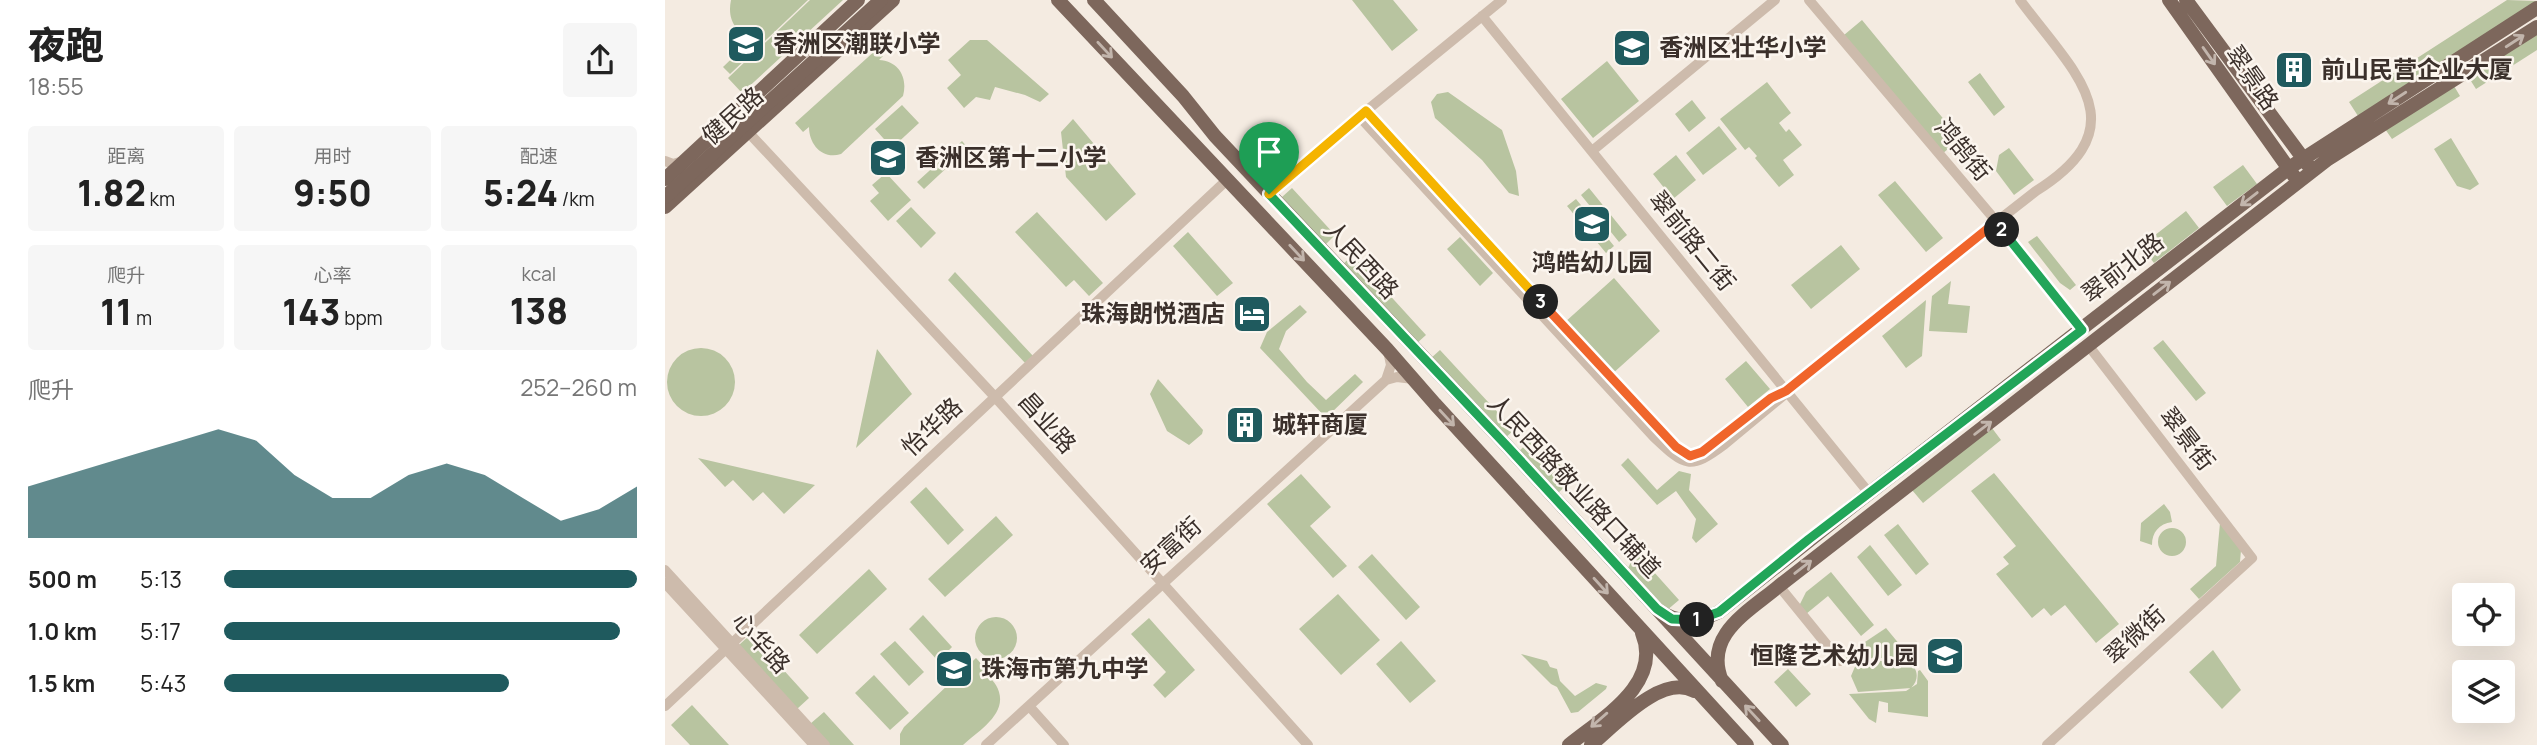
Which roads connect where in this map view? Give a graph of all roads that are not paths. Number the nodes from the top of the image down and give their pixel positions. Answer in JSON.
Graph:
{"nodes":[{"id":1,"x":858,"y":0,"type":"edge"},
{"id":2,"x":870,"y":0,"type":"edge"},
{"id":3,"x":881,"y":0,"type":"edge"},
{"id":4,"x":893,"y":0,"type":"edge"},
{"id":5,"x":1058,"y":0,"type":"edge"},
{"id":6,"x":1094,"y":0,"type":"edge"},
{"id":7,"x":1502,"y":0,"type":"edge"},
{"id":8,"x":1775,"y":0,"type":"edge"},
{"id":9,"x":1809,"y":0,"type":"edge"},
{"id":10,"x":2020,"y":0,"type":"edge"},
{"id":11,"x":2169,"y":0,"type":"edge"},
{"id":12,"x":2186,"y":0,"type":"edge"},
{"id":13,"x":2537,"y":8,"type":"edge"},
{"id":14,"x":1482,"y":16,"type":"junction"},
{"id":15,"x":2537,"y":27,"type":"edge"},
{"id":16,"x":1195,"y":111,"type":"junction"},
{"id":17,"x":1362,"y":114,"type":"junction"},
{"id":18,"x":1178,"y":127,"type":"junction"},
{"id":19,"x":749,"y":133,"type":"junction"},
{"id":20,"x":1592,"y":151,"type":"junction"},
{"id":21,"x":2303,"y":158,"type":"junction"},
{"id":22,"x":667,"y":169,"type":"edge"},
{"id":23,"x":2289,"y":169,"type":"junction"},
{"id":24,"x":2313,"y":171,"type":"junction"},
{"id":25,"x":1228,"y":179,"type":"junction"},
{"id":26,"x":2298,"y":182,"type":"junction"},
{"id":27,"x":688,"y":187,"type":"junction"},
{"id":28,"x":665,"y":188,"type":"edge"},
{"id":29,"x":1269,"y":194,"type":"junction"},
{"id":30,"x":665,"y":197,"type":"edge"},
{"id":31,"x":665,"y":207,"type":"edge"},
{"id":32,"x":1996,"y":222,"type":"junction"},
{"id":33,"x":2082,"y":330,"type":"junction"},
{"id":34,"x":2088,"y":345,"type":"junction"},
{"id":35,"x":1387,"y":349,"type":"junction"},
{"id":36,"x":1417,"y":353,"type":"joint"},
{"id":37,"x":1403,"y":366,"type":"joint"},
{"id":38,"x":1413,"y":379,"type":"junction"},
{"id":39,"x":1386,"y":380,"type":"junction"},
{"id":40,"x":1786,"y":391,"type":"junction"},
{"id":41,"x":995,"y":397,"type":"junction"},
{"id":42,"x":1869,"y":493,"type":"junction"},
{"id":43,"x":2252,"y":558,"type":"joint"},
{"id":44,"x":665,"y":570,"type":"edge"},
{"id":45,"x":1162,"y":582,"type":"junction"},
{"id":46,"x":665,"y":583,"type":"edge"},
{"id":47,"x":1779,"y":586,"type":"junction"},
{"id":48,"x":1657,"y":609,"type":"junction"},
{"id":49,"x":1638,"y":625,"type":"junction"},
{"id":50,"x":729,"y":646,"type":"junction"},
{"id":51,"x":1840,"y":661,"type":"dead end"},
{"id":52,"x":1722,"y":681,"type":"junction"},
{"id":53,"x":1701,"y":696,"type":"junction"},
{"id":54,"x":1634,"y":700,"type":"junction"},
{"id":55,"x":665,"y":706,"type":"edge"},
{"id":56,"x":1029,"y":706,"type":"junction"},
{"id":57,"x":814,"y":745,"type":"edge"},
{"id":58,"x":825,"y":745,"type":"edge"},
{"id":59,"x":986,"y":745,"type":"edge"},
{"id":60,"x":1064,"y":745,"type":"edge"},
{"id":61,"x":1308,"y":745,"type":"edge"},
{"id":62,"x":1569,"y":745,"type":"edge"},
{"id":63,"x":1591,"y":745,"type":"edge"},
{"id":64,"x":1747,"y":745,"type":"edge"},
{"id":65,"x":1782,"y":745,"type":"edge"},
{"id":66,"x":2047,"y":745,"type":"edge"}],
"edges":[{"from":1,"to":22,"type":"main road","name":"健民路"},
{"from":2,"to":28,"type":"main road"},
{"from":3,"to":30,"type":"main road","bridge":true},
{"from":4,"to":19,"type":"main road","name":"健民路"},
{"from":5,"to":18,"type":"main road","name":"人民西路","one_way":true},
{"from":6,"to":16,"type":"main road","name":"人民西路"},
{"from":7,"to":14,"type":"street"},
{"from":8,"to":20,"type":"street"},
{"from":9,"to":32,"type":"street","name":"鸿鹄街"},
{"from":10,"to":32,"type":"street"},
{"from":11,"to":23,"type":"main road","name":"翠景路","one_way":true},
{"from":12,"to":21,"type":"main road","name":"翠景路"},
{"from":13,"to":21,"type":"main road","name":"翠前北路","one_way":true},
{"from":14,"to":17,"type":"street"},
{"from":14,"to":20,"type":"street","name":"翠前路二街"},
{"from":24,"to":15,"type":"main road","name":"翠前北路","one_way":true},
{"from":16,"to":18,"type":"main road"},
{"from":16,"to":29,"type":"main road","name":"人民西路"},
{"from":17,"to":29,"type":"street"},
{"from":17,"to":40,"type":"street"},
{"from":18,"to":25,"type":"main road","name":"人民西路"},
{"from":19,"to":27,"type":"main road","name":"健民路"},
{"from":19,"to":41,"type":"street","name":"昌业路"},
{"from":20,"to":40,"type":"street","name":"翠前路二街"},
{"from":21,"to":23,"type":"main road","name":"翠前北路"},
{"from":21,"to":24,"type":"main road","name":"翠景路"},
{"from":22,"to":27,"type":"street"},
{"from":23,"to":26,"type":"main road","name":"翠景路"},
{"from":23,"to":33,"type":"main road","name":"翠前北路","one_way":true},
{"from":24,"to":26,"type":"main road","name":"翠前北路"},
{"from":25,"to":35,"type":"main road","name":"人民西路","one_way":true},
{"from":25,"to":41,"type":"street","name":"怡华路"},
{"from":34,"to":26,"type":"main road","name":"翠前北路","one_way":true},
{"from":27,"to":31,"type":"main road","name":"健民路"},
{"from":29,"to":36,"type":"main road","name":"人民西路"},
{"from":32,"to":33,"type":"street","name":"鸿鹄街"},
{"from":32,"to":40,"type":"street"},
{"from":33,"to":42,"type":"main road","name":"翠前北路"},
{"from":34,"to":43,"type":"street","name":"翠景街"},
{"from":47,"to":34,"type":"main road","name":"翠前北路","one_way":true},
{"from":35,"to":37,"type":"main road","name":"人民西路"},
{"from":35,"to":39,"type":"street"},
{"from":36,"to":48,"type":"main road","name":"人民西路敬业路口辅道"},
{"from":37,"to":38,"type":"main road","name":"人民西路敬业路口辅道"},
{"from":38,"to":39,"type":"street"},
{"from":38,"to":49,"type":"main road","name":"人民西路敬业路口辅道","one_way":true},
{"from":39,"to":45,"type":"street","name":"安富街"},
{"from":40,"to":42,"type":"street","name":"翠前路二街"},
{"from":41,"to":45,"type":"street","name":"昌业路"},
{"from":41,"to":50,"type":"street","name":"怡华路"},
{"from":42,"to":48,"type":"main road","name":"翠前北路"},
{"from":43,"to":66,"type":"street","name":"翠微街"},
{"from":44,"to":50,"type":"street","name":"心华路"},
{"from":45,"to":56,"type":"street","name":"安富街"},
{"from":45,"to":61,"type":"street","name":"昌业路"},
{"from":46,"to":50,"type":"street","name":"心华路"},
{"from":47,"to":51,"type":"street"},
{"from":47,"to":52,"type":"main road","name":"翠前北路"},
{"from":48,"to":52,"type":"main road","name":"人民西路敬业路口辅道"},
{"from":49,"to":53,"type":"main road","name":"人民西路敬业路口辅道"},
{"from":49,"to":54,"type":"main road"},
{"from":50,"to":55,"type":"street","name":"怡华路"},
{"from":50,"to":57,"type":"street","name":"心华路"},
{"from":50,"to":58,"type":"street","name":"心华路"},
{"from":65,"to":52,"type":"main road","name":"人民西路敬业路口辅道","one_way":true},
{"from":53,"to":54,"type":"main road"},
{"from":53,"to":64,"type":"main road","name":"人民西路敬业路口辅道"},
{"from":54,"to":62,"type":"main road","one_way":true},
{"from":54,"to":63,"type":"main road"},
{"from":56,"to":59,"type":"street","name":"安富街"},
{"from":56,"to":60,"type":"street"}]}
